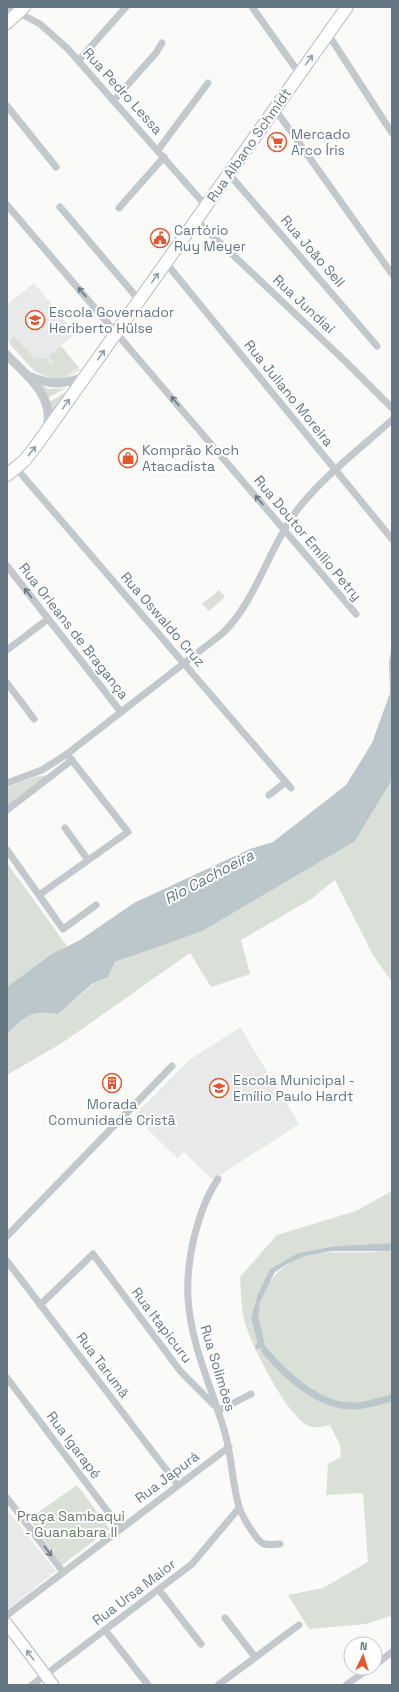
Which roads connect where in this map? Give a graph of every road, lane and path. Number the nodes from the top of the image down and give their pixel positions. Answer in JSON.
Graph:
{"nodes":[{"id":1,"x":126,"y":7,"type":"edge"},
{"id":2,"x":252,"y":7,"type":"edge"},
{"id":3,"x":347,"y":7,"type":"edge"},
{"id":4,"x":17,"y":9,"type":"edge"},
{"id":5,"x":7,"y":23,"type":"edge"},
{"id":6,"x":328,"y":34,"type":"junction"},
{"id":7,"x":162,"y":43,"type":"dead end"},
{"id":8,"x":79,"y":60,"type":"junction"},
{"id":9,"x":299,"y":73,"type":"junction"},
{"id":10,"x":208,"y":82,"type":"dead end"},
{"id":11,"x":114,"y":100,"type":"junction"},
{"id":12,"x":7,"y":106,"type":"edge"},
{"id":13,"x":275,"y":109,"type":"junction"},
{"id":14,"x":392,"y":133,"type":"edge"},
{"id":15,"x":158,"y":150,"type":"junction"},
{"id":16,"x":164,"y":158,"type":"junction"},
{"id":17,"x":56,"y":167,"type":"dead end"},
{"id":18,"x":229,"y":174,"type":"junction"},
{"id":19,"x":7,"y":205,"type":"edge"},
{"id":20,"x":206,"y":206,"type":"junction"},
{"id":21,"x":60,"y":207,"type":"dead end"},
{"id":22,"x":119,"y":208,"type":"dead end"},
{"id":23,"x":196,"y":220,"type":"junction"},
{"id":24,"x":166,"y":263,"type":"junction"},
{"id":25,"x":392,"y":274,"type":"edge"},
{"id":26,"x":139,"y":300,"type":"junction"},
{"id":27,"x":116,"y":333,"type":"junction"},
{"id":28,"x":377,"y":346,"type":"dead end"},
{"id":29,"x":7,"y":355,"type":"edge"},
{"id":30,"x":26,"y":376,"type":"junction"},
{"id":31,"x":85,"y":377,"type":"junction"},
{"id":32,"x":392,"y":408,"type":"edge"},
{"id":33,"x":392,"y":420,"type":"edge"},
{"id":34,"x":46,"y":432,"type":"junction"},
{"id":35,"x":336,"y":471,"type":"junction"},
{"id":36,"x":12,"y":472,"type":"edge"},
{"id":37,"x":284,"y":530,"type":"junction"},
{"id":38,"x":392,"y":540,"type":"edge"},
{"id":39,"x":7,"y":566,"type":"edge"},
{"id":40,"x":356,"y":614,"type":"dead end"},
{"id":41,"x":48,"y":619,"type":"junction"},
{"id":42,"x":7,"y":650,"type":"edge"},
{"id":43,"x":184,"y":663,"type":"junction"},
{"id":44,"x":7,"y":683,"type":"edge"},
{"id":45,"x":122,"y":712,"type":"junction"},
{"id":46,"x":34,"y":719,"type":"dead end"},
{"id":47,"x":69,"y":757,"type":"junction"},
{"id":48,"x":7,"y":783,"type":"edge"},
{"id":49,"x":268,"y":795,"type":"dead end"},
{"id":50,"x":7,"y":810,"type":"edge"},
{"id":51,"x":65,"y":828,"type":"dead end"},
{"id":52,"x":7,"y":850,"type":"edge"},
{"id":53,"x":88,"y":860,"type":"junction"},
{"id":54,"x":39,"y":895,"type":"junction"},
{"id":55,"x":96,"y":906,"type":"dead end"},
{"id":56,"x":172,"y":1066,"type":"dead end"},
{"id":57,"x":218,"y":1179,"type":"dead end"},
{"id":58,"x":7,"y":1236,"type":"edge"},
{"id":59,"x":7,"y":1261,"type":"edge"},
{"id":60,"x":40,"y":1305,"type":"junction"},
{"id":61,"x":7,"y":1378,"type":"edge"},
{"id":62,"x":251,"y":1394,"type":"dead end"},
{"id":63,"x":217,"y":1409,"type":"junction"},
{"id":64,"x":228,"y":1447,"type":"junction"},
{"id":65,"x":178,"y":1485,"type":"junction"},
{"id":66,"x":7,"y":1498,"type":"edge"},
{"id":67,"x":239,"y":1508,"type":"junction"},
{"id":68,"x":121,"y":1529,"type":"junction"},
{"id":69,"x":280,"y":1544,"type":"dead end"},
{"id":70,"x":63,"y":1572,"type":"junction"},
{"id":71,"x":159,"y":1590,"type":"junction"},
{"id":72,"x":7,"y":1615,"type":"edge"},
{"id":73,"x":225,"y":1618,"type":"dead end"},
{"id":74,"x":7,"y":1624,"type":"edge"},
{"id":75,"x":299,"y":1625,"type":"dead end"},
{"id":76,"x":105,"y":1630,"type":"junction"},
{"id":77,"x":201,"y":1644,"type":"dead end"},
{"id":78,"x":392,"y":1652,"type":"edge"},
{"id":79,"x":255,"y":1657,"type":"junction"},
{"id":80,"x":383,"y":1658,"type":"edge"},
{"id":81,"x":45,"y":1675,"type":"junction"},
{"id":82,"x":359,"y":1676,"type":"edge"},
{"id":83,"x":32,"y":1685,"type":"edge"},
{"id":84,"x":53,"y":1685,"type":"edge"},
{"id":85,"x":148,"y":1685,"type":"edge"},
{"id":86,"x":218,"y":1685,"type":"edge"},
{"id":87,"x":346,"y":1685,"type":"edge"}],
"edges":[{"from":1,"to":8,"type":"street"},
{"from":2,"to":9,"type":"street"},
{"from":3,"to":6,"type":"main road","name":"Rua Albano Schmidt"},
{"from":4,"to":5,"type":"main road"},
{"from":4,"to":8,"type":"street","name":"Rua Pedro Lessa"},
{"from":9,"to":6,"type":"main road","name":"Rua Albano Schmidt","one_way":true},
{"from":6,"to":14,"type":"street"},
{"from":7,"to":11,"type":"street"},
{"from":8,"to":11,"type":"street","name":"Rua Pedro Lessa"},
{"from":9,"to":13,"type":"main road","name":"Rua Albano Schmidt"},
{"from":10,"to":15,"type":"street"},
{"from":11,"to":15,"type":"street","name":"Rua Pedro Lessa"},
{"from":12,"to":17,"type":"street"},
{"from":13,"to":18,"type":"main road","name":"Rua Albano Schmidt"},
{"from":13,"to":25,"type":"street"},
{"from":15,"to":16,"type":"street","name":"Rua Pedro Lessa"},
{"from":16,"to":20,"type":"street","name":"Rua Pedro Lessa"},
{"from":16,"to":22,"type":"street"},
{"from":18,"to":20,"type":"main road","name":"Rua Albano Schmidt"},
{"from":18,"to":28,"type":"street","name":"Rua João Sell"},
{"from":27,"to":19,"type":"street","name":"Rua Doutor Emílio Petry","one_way":true},
{"from":20,"to":23,"type":"main road","name":"Rua Albano Schmidt"},
{"from":21,"to":26,"type":"street"},
{"from":23,"to":24,"type":"main road","name":"Rua Albano Schmidt"},
{"from":23,"to":32,"type":"street","name":"Rua Jundiaí"},
{"from":26,"to":24,"type":"main road","name":"Rua Albano Schmidt","one_way":true},
{"from":24,"to":35,"type":"street","name":"Rua Juliano Moreira"},
{"from":26,"to":27,"type":"main road","name":"Rua Albano Schmidt"},
{"from":31,"to":27,"type":"main road","name":"Rua Albano Schmidt","one_way":true},
{"from":37,"to":27,"type":"street","name":"Rua Doutor Emílio Petry","one_way":true},
{"from":29,"to":30,"type":"street"},
{"from":30,"to":31,"type":"street"},
{"from":30,"to":34,"type":"street"},
{"from":34,"to":31,"type":"main road","name":"Rua Albano Schmidt","one_way":true},
{"from":33,"to":35,"type":"street"},
{"from":36,"to":34,"type":"main road","name":"Rua Albano Schmidt","one_way":true},
{"from":35,"to":37,"type":"street"},
{"from":35,"to":38,"type":"street","name":"Rua Juliano Moreira"},
{"from":36,"to":43,"type":"street","name":"Rua Oswaldo Cruz"},
{"from":37,"to":40,"type":"street","name":"Rua Doutor Emílio Petry"},
{"from":37,"to":43,"type":"street"},
{"from":41,"to":39,"type":"street","name":"Rua Orleans de Bragança","one_way":true},
{"from":41,"to":42,"type":"street"},
{"from":41,"to":45,"type":"street","name":"Rua Orleans de Bragança"},
{"from":43,"to":45,"type":"street"},
{"from":43,"to":49,"type":"street","name":"Rua Oswaldo Cruz"},
{"from":44,"to":46,"type":"street"},
{"from":45,"to":47,"type":"street"},
{"from":47,"to":48,"type":"street"},
{"from":47,"to":50,"type":"street"},
{"from":47,"to":53,"type":"street"},
{"from":51,"to":53,"type":"street"},
{"from":52,"to":54,"type":"street"},
{"from":53,"to":54,"type":"street"},
{"from":54,"to":55,"type":"street"},
{"from":56,"to":58,"type":"street"},
{"from":57,"to":63,"type":"street","name":"Rua Solimões"},
{"from":59,"to":60,"type":"street","name":"Rua Tarumã"},
{"from":60,"to":63,"type":"street","name":"Rua Itapicuru"},
{"from":60,"to":65,"type":"street","name":"Rua Tarumã"},
{"from":61,"to":68,"type":"street","name":"Rua Igarapé"},
{"from":62,"to":63,"type":"street"},
{"from":63,"to":64,"type":"street","name":"Rua Solimões"},
{"from":64,"to":65,"type":"street","name":"Rua Japurá"},
{"from":64,"to":67,"type":"street","name":"Rua Solimões"},
{"from":65,"to":68,"type":"street","name":"Rua Japurá"},
{"from":66,"to":70,"type":"street","one_way":true},
{"from":67,"to":69,"type":"street","name":"Rua Solimões"},
{"from":67,"to":71,"type":"street","name":"Rua Ursa Maior"},
{"from":68,"to":70,"type":"street","name":"Rua Japurá"},
{"from":70,"to":72,"type":"street","name":"Rua Japurá"},
{"from":71,"to":76,"type":"street","name":"Rua Ursa Maior"},
{"from":71,"to":77,"type":"street"},
{"from":73,"to":79,"type":"street"},
{"from":81,"to":74,"type":"main road","one_way":true},
{"from":75,"to":79,"type":"street"},
{"from":76,"to":81,"type":"street","name":"Rua Ursa Maior"},
{"from":76,"to":85,"type":"street"},
{"from":78,"to":80,"type":"street"},
{"from":79,"to":86,"type":"street"},
{"from":81,"to":83,"type":"street","name":"Rua Ursa Maior"},
{"from":81,"to":84,"type":"main road"},
{"from":82,"to":87,"type":"street"}]}
